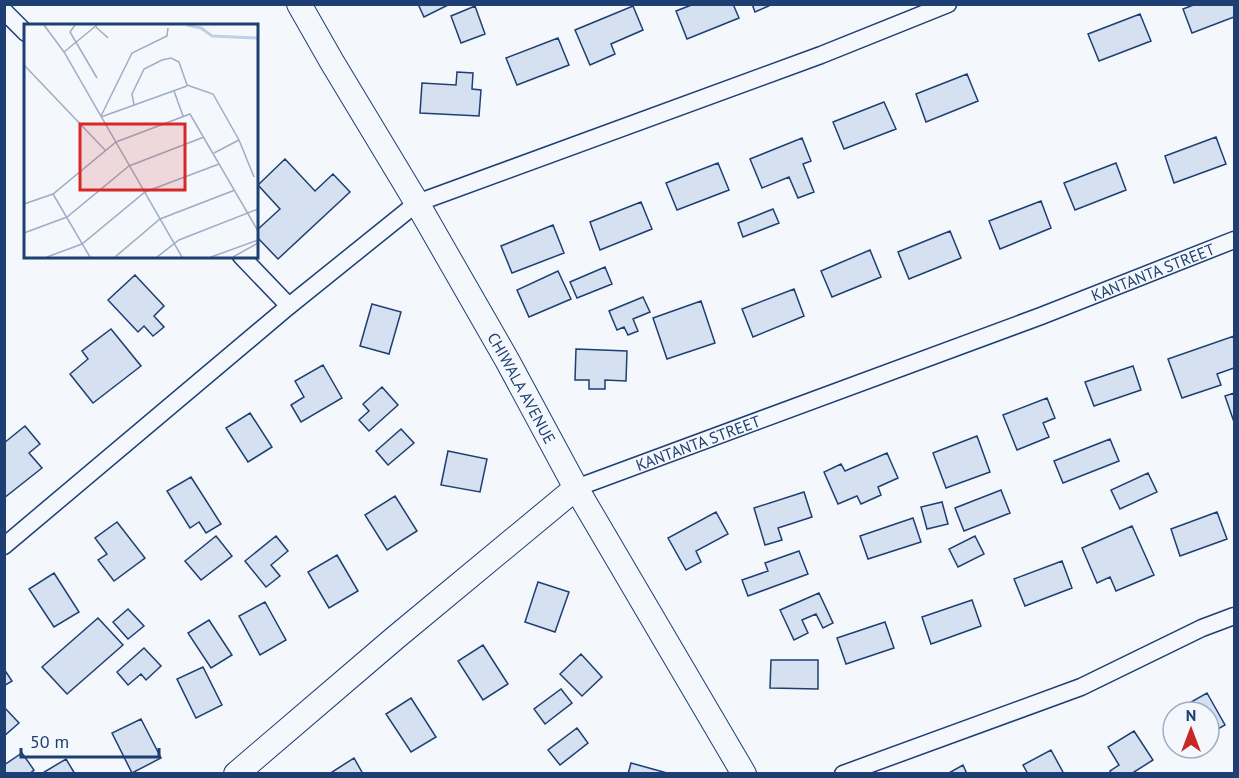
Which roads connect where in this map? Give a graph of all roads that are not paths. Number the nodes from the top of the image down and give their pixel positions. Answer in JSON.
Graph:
{"nodes":[{"id":1,"x":299,"y":4,"type":"edge"},
{"id":2,"x":948,"y":4,"type":"edge"},
{"id":3,"x":4,"y":11,"type":"edge"},
{"id":4,"x":24,"y":31,"type":"edge"},
{"id":5,"x":417,"y":203,"type":"junction"},
{"id":6,"x":1234,"y":240,"type":"edge"},
{"id":7,"x":243,"y":258,"type":"edge"},
{"id":8,"x":289,"y":306,"type":"junction"},
{"id":9,"x":576,"y":488,"type":"junction"},
{"id":10,"x":4,"y":546,"type":"edge"},
{"id":11,"x":1234,"y":616,"type":"edge"},
{"id":12,"x":236,"y":774,"type":"edge"},
{"id":13,"x":744,"y":774,"type":"edge"},
{"id":14,"x":843,"y":774,"type":"edge"}],
"edges":[{"from":1,"to":5,"type":"main road","name":"CHIWALA AVENUE"},
{"from":2,"to":5,"type":"street"},
{"from":3,"to":4,"type":"street"},
{"from":5,"to":8,"type":"street"},
{"from":5,"to":9,"type":"main road","name":"CHIWALA AVENUE"},
{"from":6,"to":9,"type":"street","name":"KANTANTA STREET"},
{"from":7,"to":8,"type":"street"},
{"from":8,"to":10,"type":"street"},
{"from":9,"to":12,"type":"main road","name":"KANTANTA STREET"},
{"from":9,"to":13,"type":"main road","name":"CHIWALA AVENUE"},
{"from":11,"to":14,"type":"street"}]}
